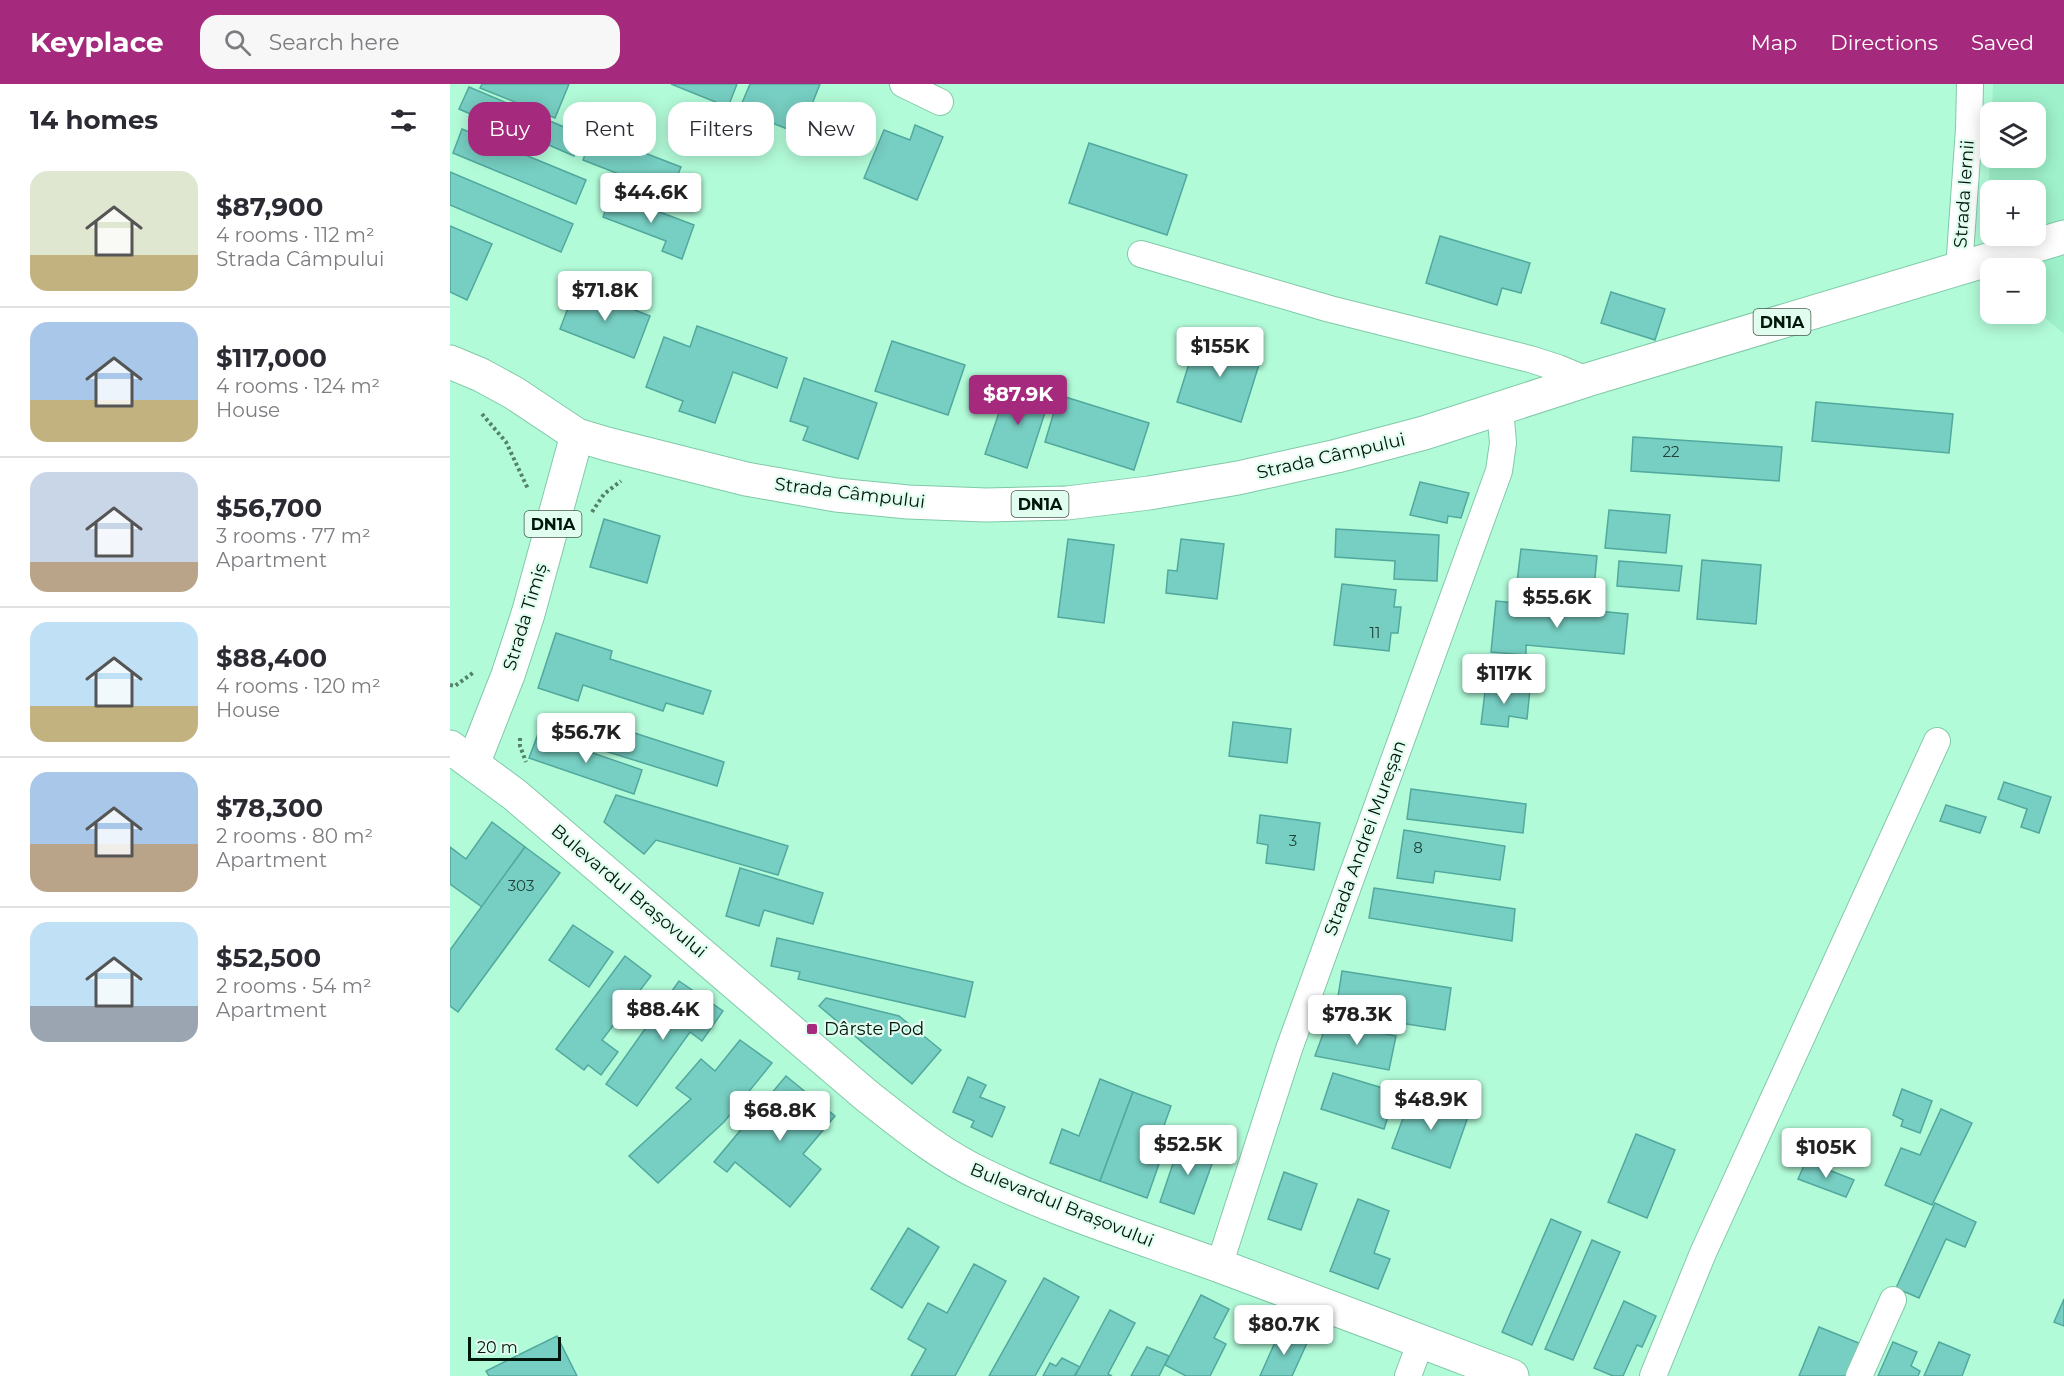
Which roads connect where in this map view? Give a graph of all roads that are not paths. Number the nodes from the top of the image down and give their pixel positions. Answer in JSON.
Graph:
{"nodes":[{"id":1,"x":903,"y":84,"type":"edge"},
{"id":2,"x":1970,"y":84,"type":"edge"},
{"id":3,"x":940,"y":102,"type":"dead end"},
{"id":4,"x":2064,"y":237,"type":"edge"},
{"id":5,"x":1141,"y":254,"type":"dead end"},
{"id":6,"x":1959,"y":269,"type":"junction"},
{"id":7,"x":450,"y":362,"type":"edge"},
{"id":8,"x":1587,"y":380,"type":"junction"},
{"id":9,"x":1500,"y":409,"type":"junction"},
{"id":10,"x":577,"y":435,"type":"junction"},
{"id":11,"x":1937,"y":741,"type":"dead end"},
{"id":12,"x":462,"y":756,"type":"edge"},
{"id":13,"x":1219,"y":1266,"type":"junction"},
{"id":14,"x":1893,"y":1300,"type":"dead end"},
{"id":15,"x":1421,"y":1341,"type":"junction"},
{"id":16,"x":1408,"y":1376,"type":"edge"},
{"id":17,"x":1512,"y":1376,"type":"edge"},
{"id":18,"x":1653,"y":1376,"type":"edge"},
{"id":19,"x":1859,"y":1376,"type":"edge"}],
"edges":[{"from":1,"to":3,"type":"street"},
{"from":2,"to":6,"type":"street","name":"Strada Iernii"},
{"from":4,"to":6,"type":"main road","name":"Strada Câmpului","number":"DN1A"},
{"from":5,"to":8,"type":"street"},
{"from":6,"to":8,"type":"main road","name":"Strada Câmpului","number":"DN1A"},
{"from":7,"to":10,"type":"main road","number":"DN1A"},
{"from":8,"to":9,"type":"main road","name":"Strada Câmpului","number":"DN1A"},
{"from":9,"to":10,"type":"main road","name":"Strada Câmpului","number":"DN1A"},
{"from":9,"to":13,"type":"street","name":"Strada Andrei Mureșan"},
{"from":10,"to":12,"type":"main road","name":"Strada Timiș","number":"DN1A"},
{"from":11,"to":18,"type":"street"},
{"from":12,"to":13,"type":"main road","name":"Bulevardul Brașovului"},
{"from":13,"to":15,"type":"main road","name":"Bulevardul Brașovului"},
{"from":14,"to":19,"type":"street"},
{"from":15,"to":16,"type":"street"},
{"from":15,"to":17,"type":"main road","name":"Bulevardul Brașovului"}]}
